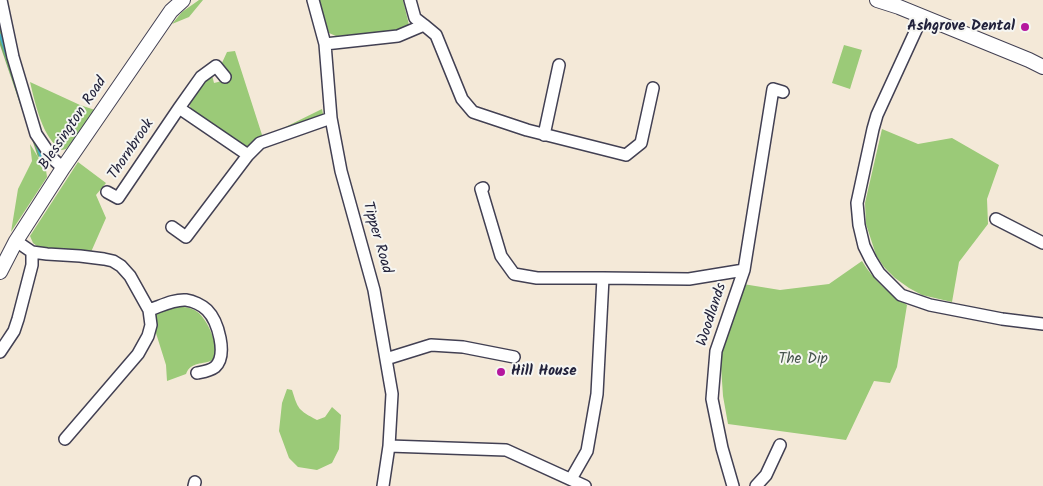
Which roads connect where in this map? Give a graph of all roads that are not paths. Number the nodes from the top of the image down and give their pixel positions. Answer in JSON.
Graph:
{"nodes":[{"id":1,"x":1,"y":0,"type":"edge"},
{"id":2,"x":183,"y":0,"type":"edge"},
{"id":3,"x":313,"y":0,"type":"edge"},
{"id":4,"x":410,"y":0,"type":"edge"},
{"id":5,"x":877,"y":0,"type":"edge"},
{"id":6,"x":922,"y":17,"type":"junction"},
{"id":7,"x":424,"y":25,"type":"junction"},
{"id":8,"x":325,"y":44,"type":"junction"},
{"id":9,"x":559,"y":65,"type":"dead end"},
{"id":10,"x":1043,"y":67,"type":"edge"},
{"id":11,"x":225,"y":77,"type":"dead end"},
{"id":12,"x":653,"y":88,"type":"dead end"},
{"id":13,"x":783,"y":92,"type":"dead end"},
{"id":14,"x":178,"y":108,"type":"junction"},
{"id":15,"x":332,"y":118,"type":"junction"},
{"id":16,"x":544,"y":135,"type":"junction"},
{"id":17,"x":248,"y":155,"type":"junction"},
{"id":18,"x":64,"y":168,"type":"junction"},
{"id":19,"x":483,"y":188,"type":"dead end"},
{"id":20,"x":107,"y":192,"type":"dead end"},
{"id":21,"x":996,"y":219,"type":"dead end"},
{"id":22,"x":172,"y":227,"type":"dead end"},
{"id":23,"x":16,"y":241,"type":"junction"},
{"id":24,"x":1043,"y":243,"type":"edge"},
{"id":25,"x":32,"y":252,"type":"junction"},
{"id":26,"x":744,"y":270,"type":"junction"},
{"id":27,"x":0,"y":272,"type":"edge"},
{"id":28,"x":603,"y":278,"type":"junction"},
{"id":29,"x":149,"y":310,"type":"junction"},
{"id":30,"x":1043,"y":324,"type":"edge"},
{"id":31,"x":0,"y":352,"type":"edge"},
{"id":32,"x":514,"y":357,"type":"dead end"},
{"id":33,"x":386,"y":359,"type":"junction"},
{"id":34,"x":196,"y":373,"type":"dead end"},
{"id":35,"x":65,"y":439,"type":"dead end"},
{"id":36,"x":780,"y":445,"type":"dead end"},
{"id":37,"x":389,"y":446,"type":"junction"},
{"id":38,"x":571,"y":479,"type":"junction"},
{"id":39,"x":382,"y":486,"type":"edge"},
{"id":40,"x":585,"y":486,"type":"edge"},
{"id":41,"x":733,"y":486,"type":"edge"},
{"id":42,"x":756,"y":486,"type":"edge"}],
"edges":[{"from":1,"to":18,"type":"street"},
{"from":2,"to":18,"type":"main road","name":"Blessington Road"},
{"from":3,"to":8,"type":"street","name":"Tipper Road"},
{"from":4,"to":7,"type":"street"},
{"from":5,"to":6,"type":"main road"},
{"from":6,"to":10,"type":"main road"},
{"from":6,"to":30,"type":"street"},
{"from":7,"to":8,"type":"street"},
{"from":7,"to":16,"type":"street"},
{"from":8,"to":15,"type":"street","name":"Tipper Road"},
{"from":9,"to":16,"type":"street"},
{"from":11,"to":14,"type":"street","name":"Thornbrook"},
{"from":12,"to":16,"type":"street"},
{"from":13,"to":26,"type":"street","name":"Woodlands"},
{"from":14,"to":17,"type":"street"},
{"from":14,"to":20,"type":"street","name":"Thornbrook"},
{"from":15,"to":17,"type":"street"},
{"from":15,"to":33,"type":"street","name":"Tipper Road"},
{"from":17,"to":22,"type":"street"},
{"from":18,"to":23,"type":"main road","name":"Blessington Road"},
{"from":19,"to":28,"type":"street","name":"Woodlands"},
{"from":21,"to":24,"type":"street"},
{"from":23,"to":25,"type":"street"},
{"from":23,"to":27,"type":"main road","name":"Blessington Road"},
{"from":25,"to":29,"type":"street"},
{"from":25,"to":31,"type":"street"},
{"from":26,"to":28,"type":"street","name":"Woodlands"},
{"from":26,"to":41,"type":"street","name":"Woodlands"},
{"from":28,"to":38,"type":"street"},
{"from":29,"to":34,"type":"street"},
{"from":29,"to":35,"type":"street"},
{"from":32,"to":33,"type":"street"},
{"from":33,"to":37,"type":"street","name":"Tipper Road"},
{"from":36,"to":42,"type":"street"},
{"from":37,"to":38,"type":"street"},
{"from":37,"to":39,"type":"street","name":"Tipper Road"},
{"from":38,"to":40,"type":"street"}]}
